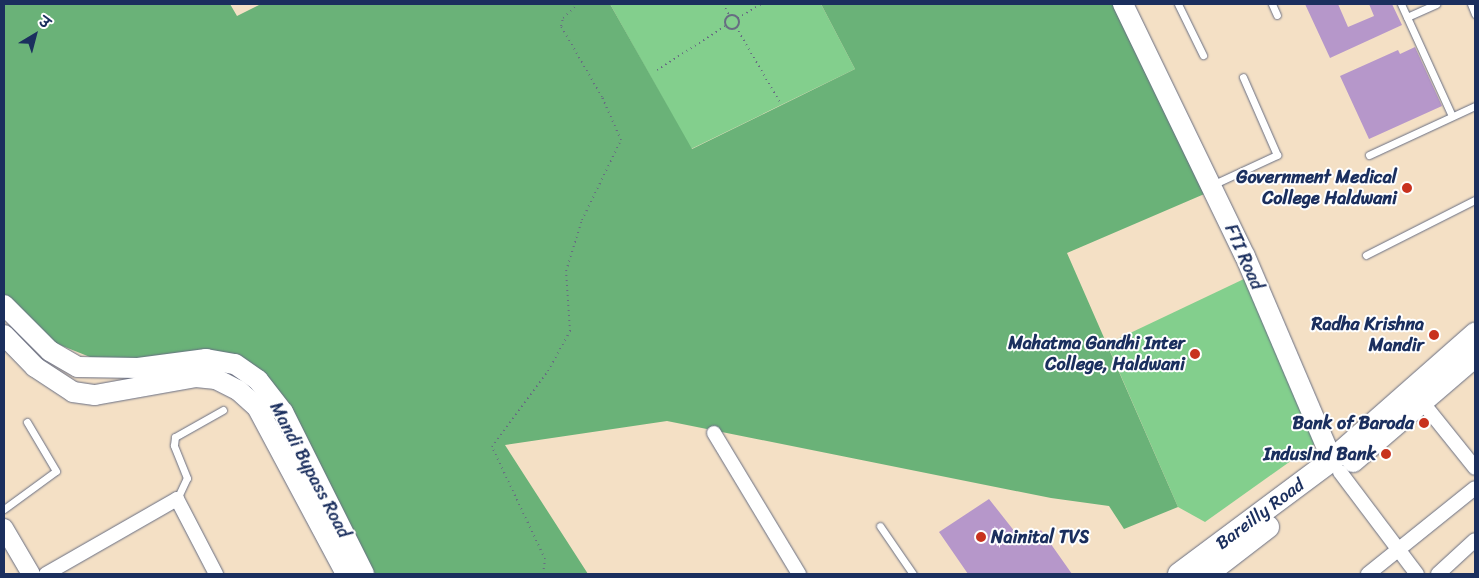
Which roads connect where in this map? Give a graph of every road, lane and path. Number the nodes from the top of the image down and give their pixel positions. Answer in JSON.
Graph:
{"nodes":[{"id":1,"x":578,"y":4,"type":"edge"},
{"id":2,"x":723,"y":4,"type":"edge"},
{"id":3,"x":761,"y":4,"type":"edge"},
{"id":4,"x":1123,"y":4,"type":"edge"},
{"id":5,"x":1178,"y":4,"type":"edge"},
{"id":6,"x":1272,"y":4,"type":"edge"},
{"id":7,"x":1401,"y":4,"type":"edge"},
{"id":8,"x":1436,"y":4,"type":"edge"},
{"id":9,"x":1471,"y":4,"type":"edge"},
{"id":10,"x":1475,"y":14,"type":"edge"},
{"id":11,"x":1277,"y":15,"type":"dead end"},
{"id":12,"x":730,"y":16,"type":"junction"},
{"id":13,"x":1407,"y":17,"type":"junction"},
{"id":14,"x":738,"y":18,"type":"junction"},
{"id":15,"x":726,"y":25,"type":"junction"},
{"id":16,"x":736,"y":27,"type":"junction"},
{"id":17,"x":1203,"y":55,"type":"dead end"},
{"id":18,"x":657,"y":70,"type":"dead end"},
{"id":19,"x":1243,"y":77,"type":"dead end"},
{"id":20,"x":779,"y":102,"type":"dead end"},
{"id":21,"x":1475,"y":106,"type":"edge"},
{"id":22,"x":1452,"y":116,"type":"junction"},
{"id":23,"x":1369,"y":155,"type":"dead end"},
{"id":24,"x":1211,"y":186,"type":"junction"},
{"id":25,"x":1475,"y":200,"type":"edge"},
{"id":26,"x":1366,"y":255,"type":"dead end"},
{"id":27,"x":4,"y":305,"type":"edge"},
{"id":28,"x":1475,"y":334,"type":"edge"},
{"id":29,"x":4,"y":335,"type":"edge"},
{"id":30,"x":1472,"y":366,"type":"edge"},
{"id":31,"x":1423,"y":403,"type":"junction"},
{"id":32,"x":223,"y":410,"type":"dead end"},
{"id":33,"x":27,"y":422,"type":"dead end"},
{"id":34,"x":714,"y":433,"type":"dead end"},
{"id":35,"x":1336,"y":466,"type":"junction"},
{"id":36,"x":1475,"y":468,"type":"edge"},
{"id":37,"x":1475,"y":488,"type":"edge"},
{"id":38,"x":177,"y":499,"type":"junction"},
{"id":39,"x":4,"y":510,"type":"edge"},
{"id":40,"x":880,"y":526,"type":"dead end"},
{"id":41,"x":4,"y":528,"type":"edge"},
{"id":42,"x":1475,"y":540,"type":"edge"},
{"id":43,"x":1396,"y":550,"type":"junction"},
{"id":44,"x":31,"y":574,"type":"edge"},
{"id":45,"x":46,"y":574,"type":"edge"},
{"id":46,"x":216,"y":574,"type":"edge"},
{"id":47,"x":346,"y":574,"type":"edge"},
{"id":48,"x":364,"y":574,"type":"edge"},
{"id":49,"x":543,"y":574,"type":"edge"},
{"id":50,"x":799,"y":574,"type":"edge"},
{"id":51,"x":913,"y":574,"type":"edge"},
{"id":52,"x":1179,"y":574,"type":"edge"},
{"id":53,"x":1207,"y":574,"type":"edge"},
{"id":54,"x":1368,"y":574,"type":"edge"},
{"id":55,"x":1417,"y":574,"type":"edge"},
{"id":56,"x":1438,"y":574,"type":"edge"}],
"edges":[{"from":1,"to":49,"type":"path"},
{"from":2,"to":12,"type":"path"},
{"from":3,"to":14,"type":"path"},
{"from":4,"to":24,"type":"main road","name":"FTI Road"},
{"from":5,"to":17,"type":"lane"},
{"from":6,"to":11,"type":"lane"},
{"from":7,"to":13,"type":"lane"},
{"from":8,"to":13,"type":"lane"},
{"from":9,"to":10,"type":"lane"},
{"from":12,"to":14,"type":"path"},
{"from":12,"to":15,"type":"path"},
{"from":13,"to":22,"type":"lane"},
{"from":14,"to":16,"type":"path"},
{"from":15,"to":16,"type":"path"},
{"from":15,"to":18,"type":"path"},
{"from":16,"to":20,"type":"path"},
{"from":19,"to":24,"type":"lane"},
{"from":21,"to":22,"type":"lane"},
{"from":22,"to":23,"type":"lane"},
{"from":24,"to":35,"type":"main road","name":"FTI Road"},
{"from":25,"to":26,"type":"lane"},
{"from":27,"to":48,"type":"main road","name":"Mandi Bypass Road"},
{"from":28,"to":35,"type":"highway","name":"Bareilly Road"},
{"from":29,"to":47,"type":"main road","name":"Mandi Bypass Road"},
{"from":30,"to":31,"type":"highway","name":"Bareilly Road"},
{"from":31,"to":35,"type":"highway","name":"Bareilly Road"},
{"from":31,"to":36,"type":"street"},
{"from":32,"to":38,"type":"lane"},
{"from":33,"to":39,"type":"lane"},
{"from":34,"to":50,"type":"street"},
{"from":35,"to":43,"type":"street"},
{"from":35,"to":52,"type":"highway","name":"Bareilly Road"},
{"from":35,"to":53,"type":"highway","name":"Bareilly Road"},
{"from":37,"to":43,"type":"street"},
{"from":38,"to":45,"type":"street"},
{"from":38,"to":46,"type":"street"},
{"from":40,"to":51,"type":"lane"},
{"from":41,"to":44,"type":"street"},
{"from":42,"to":56,"type":"street"},
{"from":43,"to":54,"type":"street"},
{"from":43,"to":55,"type":"street"}]}
